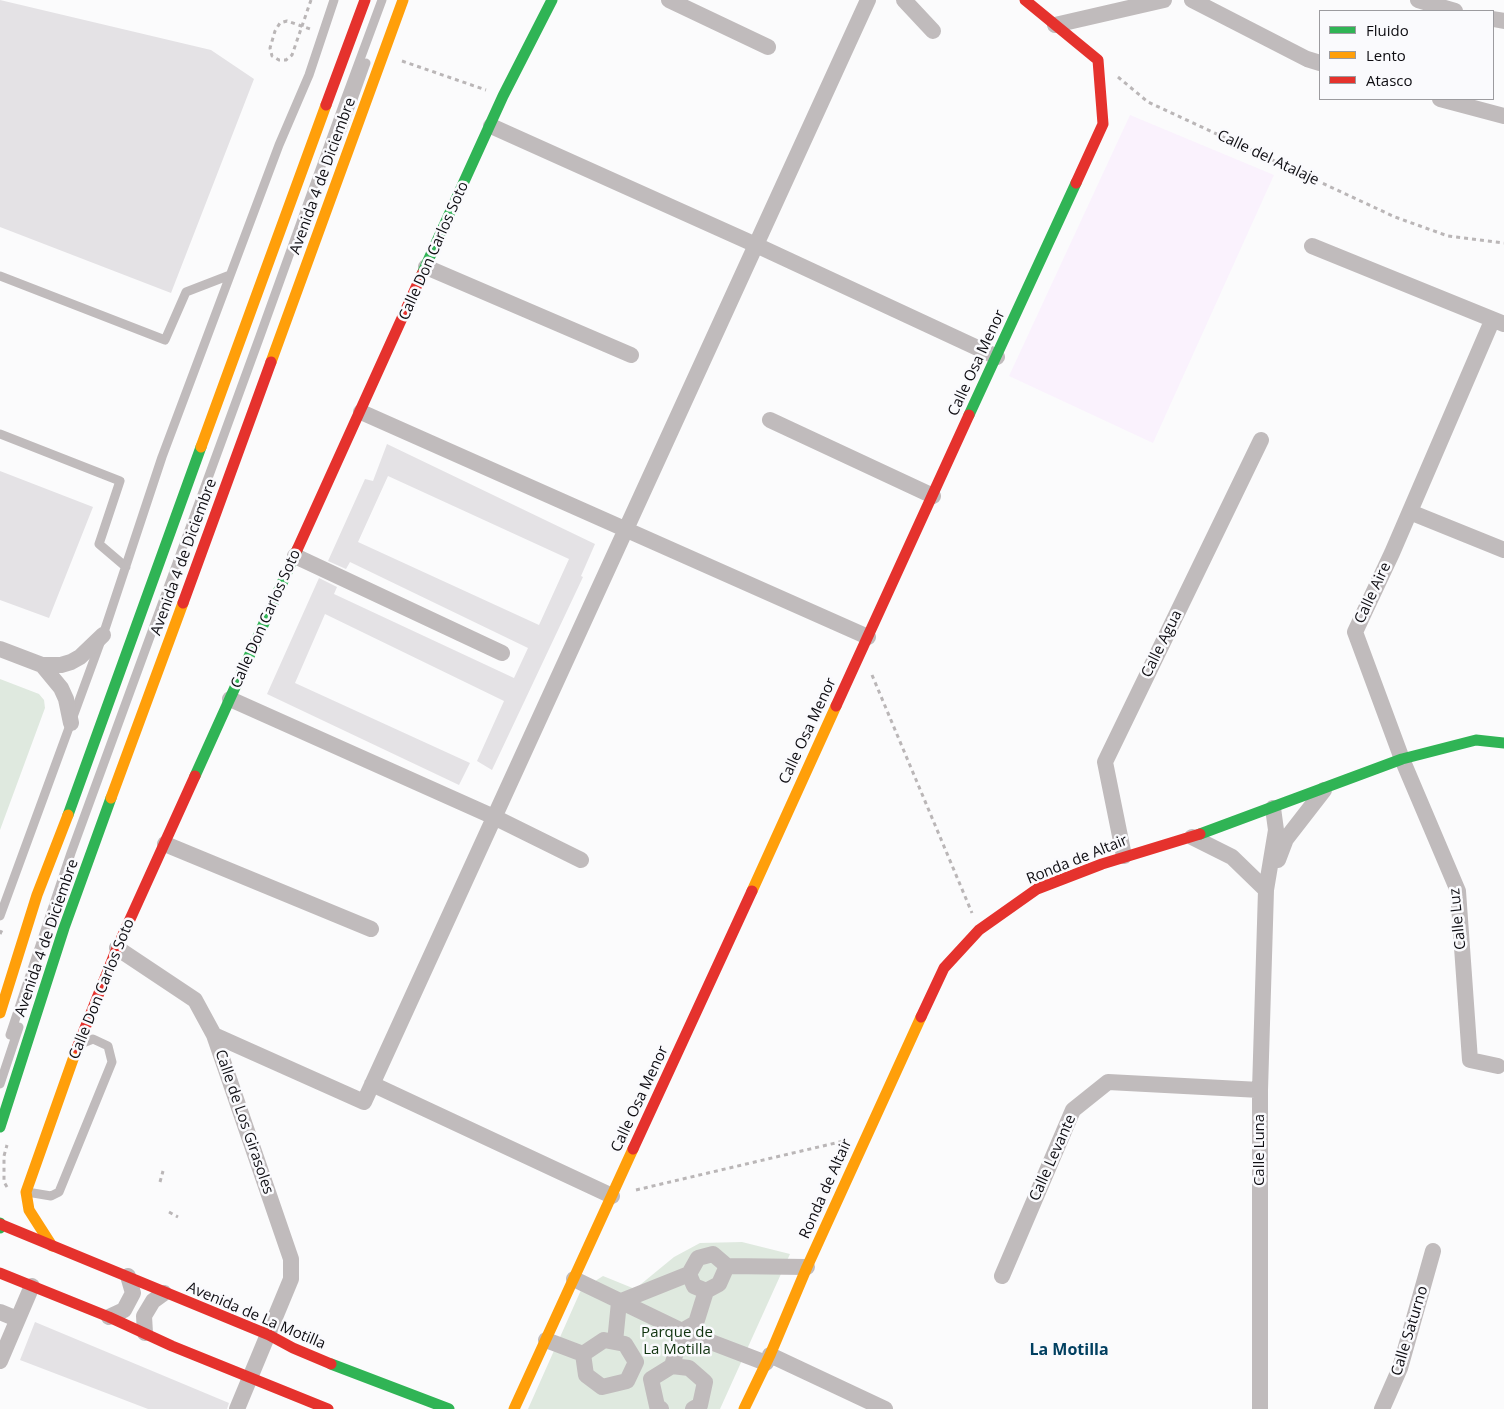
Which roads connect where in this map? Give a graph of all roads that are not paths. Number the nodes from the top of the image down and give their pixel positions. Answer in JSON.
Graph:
{"nodes":[{"id":1,"x":334,"y":0,"type":"edge"},
{"id":2,"x":365,"y":0,"type":"edge"},
{"id":3,"x":382,"y":0,"type":"edge"},
{"id":4,"x":390,"y":0,"type":"edge"},
{"id":5,"x":403,"y":0,"type":"edge"},
{"id":6,"x":552,"y":0,"type":"edge"},
{"id":7,"x":669,"y":0,"type":"edge"},
{"id":8,"x":868,"y":0,"type":"edge"},
{"id":9,"x":904,"y":0,"type":"edge"},
{"id":10,"x":1025,"y":0,"type":"edge"},
{"id":11,"x":1164,"y":0,"type":"edge"},
{"id":12,"x":1192,"y":0,"type":"edge"},
{"id":13,"x":1418,"y":0,"type":"edge"},
{"id":14,"x":1452,"y":10,"type":"edge"},
{"id":15,"x":1055,"y":25,"type":"junction"},
{"id":16,"x":933,"y":31,"type":"dead end"},
{"id":17,"x":768,"y":47,"type":"dead end"},
{"id":18,"x":1319,"y":63,"type":"edge"},
{"id":19,"x":1444,"y":100,"type":"edge"},
{"id":20,"x":1504,"y":116,"type":"edge"},
{"id":21,"x":491,"y":126,"type":"junction"},
{"id":22,"x":756,"y":245,"type":"junction"},
{"id":23,"x":1312,"y":246,"type":"dead end"},
{"id":24,"x":426,"y":267,"type":"junction"},
{"id":25,"x":230,"y":275,"type":"junction"},
{"id":26,"x":0,"y":276,"type":"edge"},
{"id":27,"x":1498,"y":323,"type":"edge"},
{"id":28,"x":631,"y":355,"type":"dead end"},
{"id":29,"x":996,"y":357,"type":"junction"},
{"id":30,"x":361,"y":412,"type":"junction"},
{"id":31,"x":770,"y":420,"type":"dead end"},
{"id":32,"x":0,"y":434,"type":"edge"},
{"id":33,"x":1260,"y":440,"type":"dead end"},
{"id":34,"x":933,"y":496,"type":"junction"},
{"id":35,"x":1410,"y":512,"type":"junction"},
{"id":36,"x":625,"y":531,"type":"junction"},
{"id":37,"x":1504,"y":550,"type":"edge"},
{"id":38,"x":295,"y":556,"type":"junction"},
{"id":39,"x":126,"y":567,"type":"junction"},
{"id":40,"x":104,"y":635,"type":"junction"},
{"id":41,"x":865,"y":644,"type":"junction"},
{"id":42,"x":0,"y":649,"type":"edge"},
{"id":43,"x":502,"y":653,"type":"dead end"},
{"id":44,"x":42,"y":665,"type":"junction"},
{"id":45,"x":230,"y":699,"type":"junction"},
{"id":46,"x":71,"y":723,"type":"junction"},
{"id":47,"x":1504,"y":743,"type":"edge"},
{"id":48,"x":1402,"y":759,"type":"junction"},
{"id":49,"x":1324,"y":790,"type":"junction"},
{"id":50,"x":1274,"y":808,"type":"junction"},
{"id":51,"x":494,"y":817,"type":"junction"},
{"id":52,"x":1192,"y":837,"type":"junction"},
{"id":53,"x":165,"y":844,"type":"junction"},
{"id":54,"x":1124,"y":856,"type":"junction"},
{"id":55,"x":581,"y":860,"type":"dead end"},
{"id":56,"x":1266,"y":890,"type":"junction"},
{"id":57,"x":0,"y":916,"type":"edge"},
{"id":58,"x":371,"y":929,"type":"dead end"},
{"id":59,"x":117,"y":948,"type":"junction"},
{"id":60,"x":0,"y":1013,"type":"edge"},
{"id":61,"x":214,"y":1035,"type":"junction"},
{"id":62,"x":78,"y":1045,"type":"junction"},
{"id":63,"x":1498,"y":1066,"type":"dead end"},
{"id":64,"x":0,"y":1067,"type":"edge"},
{"id":65,"x":0,"y":1084,"type":"edge"},
{"id":66,"x":372,"y":1084,"type":"junction"},
{"id":67,"x":1260,"y":1090,"type":"junction"},
{"id":68,"x":0,"y":1127,"type":"edge"},
{"id":69,"x":26,"y":1192,"type":"junction"},
{"id":70,"x":612,"y":1196,"type":"junction"},
{"id":71,"x":0,"y":1223,"type":"edge"},
{"id":72,"x":0,"y":1228,"type":"edge"},
{"id":73,"x":52,"y":1246,"type":"junction"},
{"id":74,"x":1433,"y":1252,"type":"dead end"},
{"id":75,"x":727,"y":1266,"type":"junction"},
{"id":76,"x":807,"y":1268,"type":"junction"},
{"id":77,"x":0,"y":1273,"type":"edge"},
{"id":78,"x":689,"y":1274,"type":"junction"},
{"id":79,"x":128,"y":1276,"type":"junction"},
{"id":80,"x":1002,"y":1276,"type":"dead end"},
{"id":81,"x":574,"y":1279,"type":"junction"},
{"id":82,"x":32,"y":1286,"type":"junction"},
{"id":83,"x":706,"y":1291,"type":"junction"},
{"id":84,"x":164,"y":1293,"type":"junction"},
{"id":85,"x":620,"y":1302,"type":"junction"},
{"id":86,"x":0,"y":1312,"type":"edge"},
{"id":87,"x":109,"y":1317,"type":"junction"},
{"id":88,"x":17,"y":1320,"type":"junction"},
{"id":89,"x":682,"y":1331,"type":"junction"},
{"id":90,"x":145,"y":1333,"type":"junction"},
{"id":91,"x":269,"y":1335,"type":"junction"},
{"id":92,"x":546,"y":1340,"type":"junction"},
{"id":93,"x":615,"y":1342,"type":"junction"},
{"id":94,"x":583,"y":1354,"type":"junction"},
{"id":95,"x":768,"y":1359,"type":"junction"},
{"id":96,"x":0,"y":1361,"type":"edge"},
{"id":97,"x":672,"y":1366,"type":"junction"},
{"id":98,"x":632,"y":1370,"type":"junction"},
{"id":99,"x":250,"y":1378,"type":"junction"},
{"id":100,"x":651,"y":1379,"type":"junction"},
{"id":101,"x":243,"y":1407,"type":"edge"},
{"id":102,"x":328,"y":1409,"type":"edge"},
{"id":103,"x":449,"y":1409,"type":"edge"},
{"id":104,"x":514,"y":1409,"type":"edge"},
{"id":105,"x":661,"y":1409,"type":"edge"},
{"id":106,"x":693,"y":1409,"type":"edge"},
{"id":107,"x":744,"y":1409,"type":"edge"},
{"id":108,"x":885,"y":1409,"type":"edge"},
{"id":109,"x":1260,"y":1409,"type":"edge"},
{"id":110,"x":1382,"y":1409,"type":"edge"}],
"edges":[{"from":1,"to":25,"type":"lane"},
{"from":2,"to":60,"type":"street","name":"Avenida 4 de Diciembre"},
{"from":3,"to":64,"type":"lane"},
{"from":4,"to":65,"type":"lane"},
{"from":5,"to":68,"type":"street","name":"Avenida 4 de Diciembre"},
{"from":6,"to":21,"type":"street","name":"Calle Don Carlos Soto"},
{"from":7,"to":17,"type":"street"},
{"from":8,"to":22,"type":"street"},
{"from":9,"to":16,"type":"street"},
{"from":10,"to":15,"type":"street"},
{"from":11,"to":15,"type":"street"},
{"from":12,"to":18,"type":"street"},
{"from":13,"to":14,"type":"street"},
{"from":15,"to":29,"type":"street","name":"Calle Osa Menor"},
{"from":19,"to":20,"type":"street"},
{"from":21,"to":22,"type":"street"},
{"from":21,"to":24,"type":"street","name":"Calle Don Carlos Soto"},
{"from":22,"to":29,"type":"street"},
{"from":22,"to":36,"type":"street"},
{"from":23,"to":27,"type":"street","name":"Calle Aire"},
{"from":24,"to":28,"type":"street"},
{"from":24,"to":30,"type":"street","name":"Calle Don Carlos Soto"},
{"from":25,"to":26,"type":"lane"},
{"from":25,"to":39,"type":"lane"},
{"from":27,"to":35,"type":"street","name":"Calle Aire"},
{"from":29,"to":34,"type":"street","name":"Calle Osa Menor"},
{"from":30,"to":36,"type":"street"},
{"from":30,"to":38,"type":"street","name":"Calle Don Carlos Soto"},
{"from":31,"to":34,"type":"street"},
{"from":32,"to":39,"type":"lane"},
{"from":33,"to":54,"type":"street","name":"Calle Agua"},
{"from":34,"to":41,"type":"street","name":"Calle Osa Menor"},
{"from":35,"to":37,"type":"street"},
{"from":35,"to":48,"type":"street","name":"Calle Aire"},
{"from":36,"to":41,"type":"street"},
{"from":36,"to":51,"type":"street"},
{"from":38,"to":43,"type":"street"},
{"from":38,"to":45,"type":"street","name":"Calle Don Carlos Soto"},
{"from":39,"to":40,"type":"lane"},
{"from":40,"to":44,"type":"street"},
{"from":40,"to":46,"type":"lane"},
{"from":41,"to":70,"type":"street","name":"Calle Osa Menor"},
{"from":42,"to":44,"type":"street"},
{"from":44,"to":46,"type":"street"},
{"from":45,"to":51,"type":"street"},
{"from":45,"to":53,"type":"street","name":"Calle Don Carlos Soto"},
{"from":46,"to":57,"type":"lane"},
{"from":47,"to":48,"type":"street","name":"Ronda de Altair"},
{"from":48,"to":49,"type":"street","name":"Ronda de Altair"},
{"from":48,"to":63,"type":"street","name":"Calle Luz"},
{"from":49,"to":50,"type":"street","name":"Ronda de Altair"},
{"from":49,"to":56,"type":"street","name":"Calle Luna"},
{"from":50,"to":52,"type":"street","name":"Ronda de Altair"},
{"from":50,"to":56,"type":"street","name":"Calle Luna"},
{"from":51,"to":55,"type":"street"},
{"from":51,"to":66,"type":"street"},
{"from":52,"to":54,"type":"street","name":"Ronda de Altair"},
{"from":52,"to":56,"type":"street"},
{"from":53,"to":58,"type":"street"},
{"from":53,"to":59,"type":"street","name":"Calle Don Carlos Soto"},
{"from":54,"to":76,"type":"street","name":"Ronda de Altair"},
{"from":56,"to":67,"type":"street","name":"Calle Luna"},
{"from":59,"to":61,"type":"street","name":"Calle de Los Girasoles"},
{"from":59,"to":62,"type":"street","name":"Calle Don Carlos Soto"},
{"from":61,"to":66,"type":"street"},
{"from":61,"to":91,"type":"street","name":"Calle de Los Girasoles"},
{"from":62,"to":69,"type":"street","name":"Calle Don Carlos Soto"},
{"from":62,"to":69,"type":"lane"},
{"from":66,"to":70,"type":"street"},
{"from":67,"to":80,"type":"street","name":"Calle Levante"},
{"from":67,"to":109,"type":"street","name":"Calle Luna"},
{"from":69,"to":73,"type":"street"},
{"from":70,"to":81,"type":"street","name":"Calle Osa Menor"},
{"from":71,"to":72,"type":"street"},
{"from":71,"to":73,"type":"street","name":"Avenida de La Motilla"},
{"from":73,"to":79,"type":"street","name":"Avenida de La Motilla"},
{"from":74,"to":110,"type":"street","name":"Calle Saturno"},
{"from":75,"to":76,"type":"street"},
{"from":75,"to":78,"type":"street"},
{"from":75,"to":83,"type":"street"},
{"from":76,"to":95,"type":"street","name":"Ronda de Altair"},
{"from":77,"to":82,"type":"street"},
{"from":78,"to":83,"type":"street"},
{"from":78,"to":85,"type":"street"},
{"from":79,"to":84,"type":"street","name":"Avenida de La Motilla"},
{"from":79,"to":87,"type":"street"},
{"from":81,"to":85,"type":"street"},
{"from":81,"to":92,"type":"street","name":"Calle Osa Menor"},
{"from":82,"to":87,"type":"street"},
{"from":82,"to":88,"type":"street"},
{"from":83,"to":89,"type":"street"},
{"from":84,"to":90,"type":"street"},
{"from":84,"to":91,"type":"street","name":"Avenida de La Motilla"},
{"from":85,"to":89,"type":"street"},
{"from":85,"to":93,"type":"street"},
{"from":86,"to":88,"type":"street"},
{"from":87,"to":90,"type":"street"},
{"from":88,"to":96,"type":"street"},
{"from":89,"to":95,"type":"street"},
{"from":89,"to":97,"type":"street"},
{"from":90,"to":99,"type":"street"},
{"from":91,"to":99,"type":"street","name":"Calle de Los Girasoles"},
{"from":91,"to":103,"type":"street","name":"Avenida de La Motilla"},
{"from":92,"to":94,"type":"street"},
{"from":92,"to":104,"type":"street","name":"Calle Osa Menor"},
{"from":93,"to":94,"type":"street"},
{"from":93,"to":98,"type":"street"},
{"from":94,"to":98,"type":"street"},
{"from":95,"to":107,"type":"street","name":"Ronda de Altair"},
{"from":95,"to":108,"type":"street"},
{"from":97,"to":100,"type":"street"},
{"from":97,"to":106,"type":"street"},
{"from":98,"to":100,"type":"street"},
{"from":99,"to":101,"type":"street","name":"Calle de Los Girasoles"},
{"from":99,"to":102,"type":"street"},
{"from":100,"to":105,"type":"street"}]}
